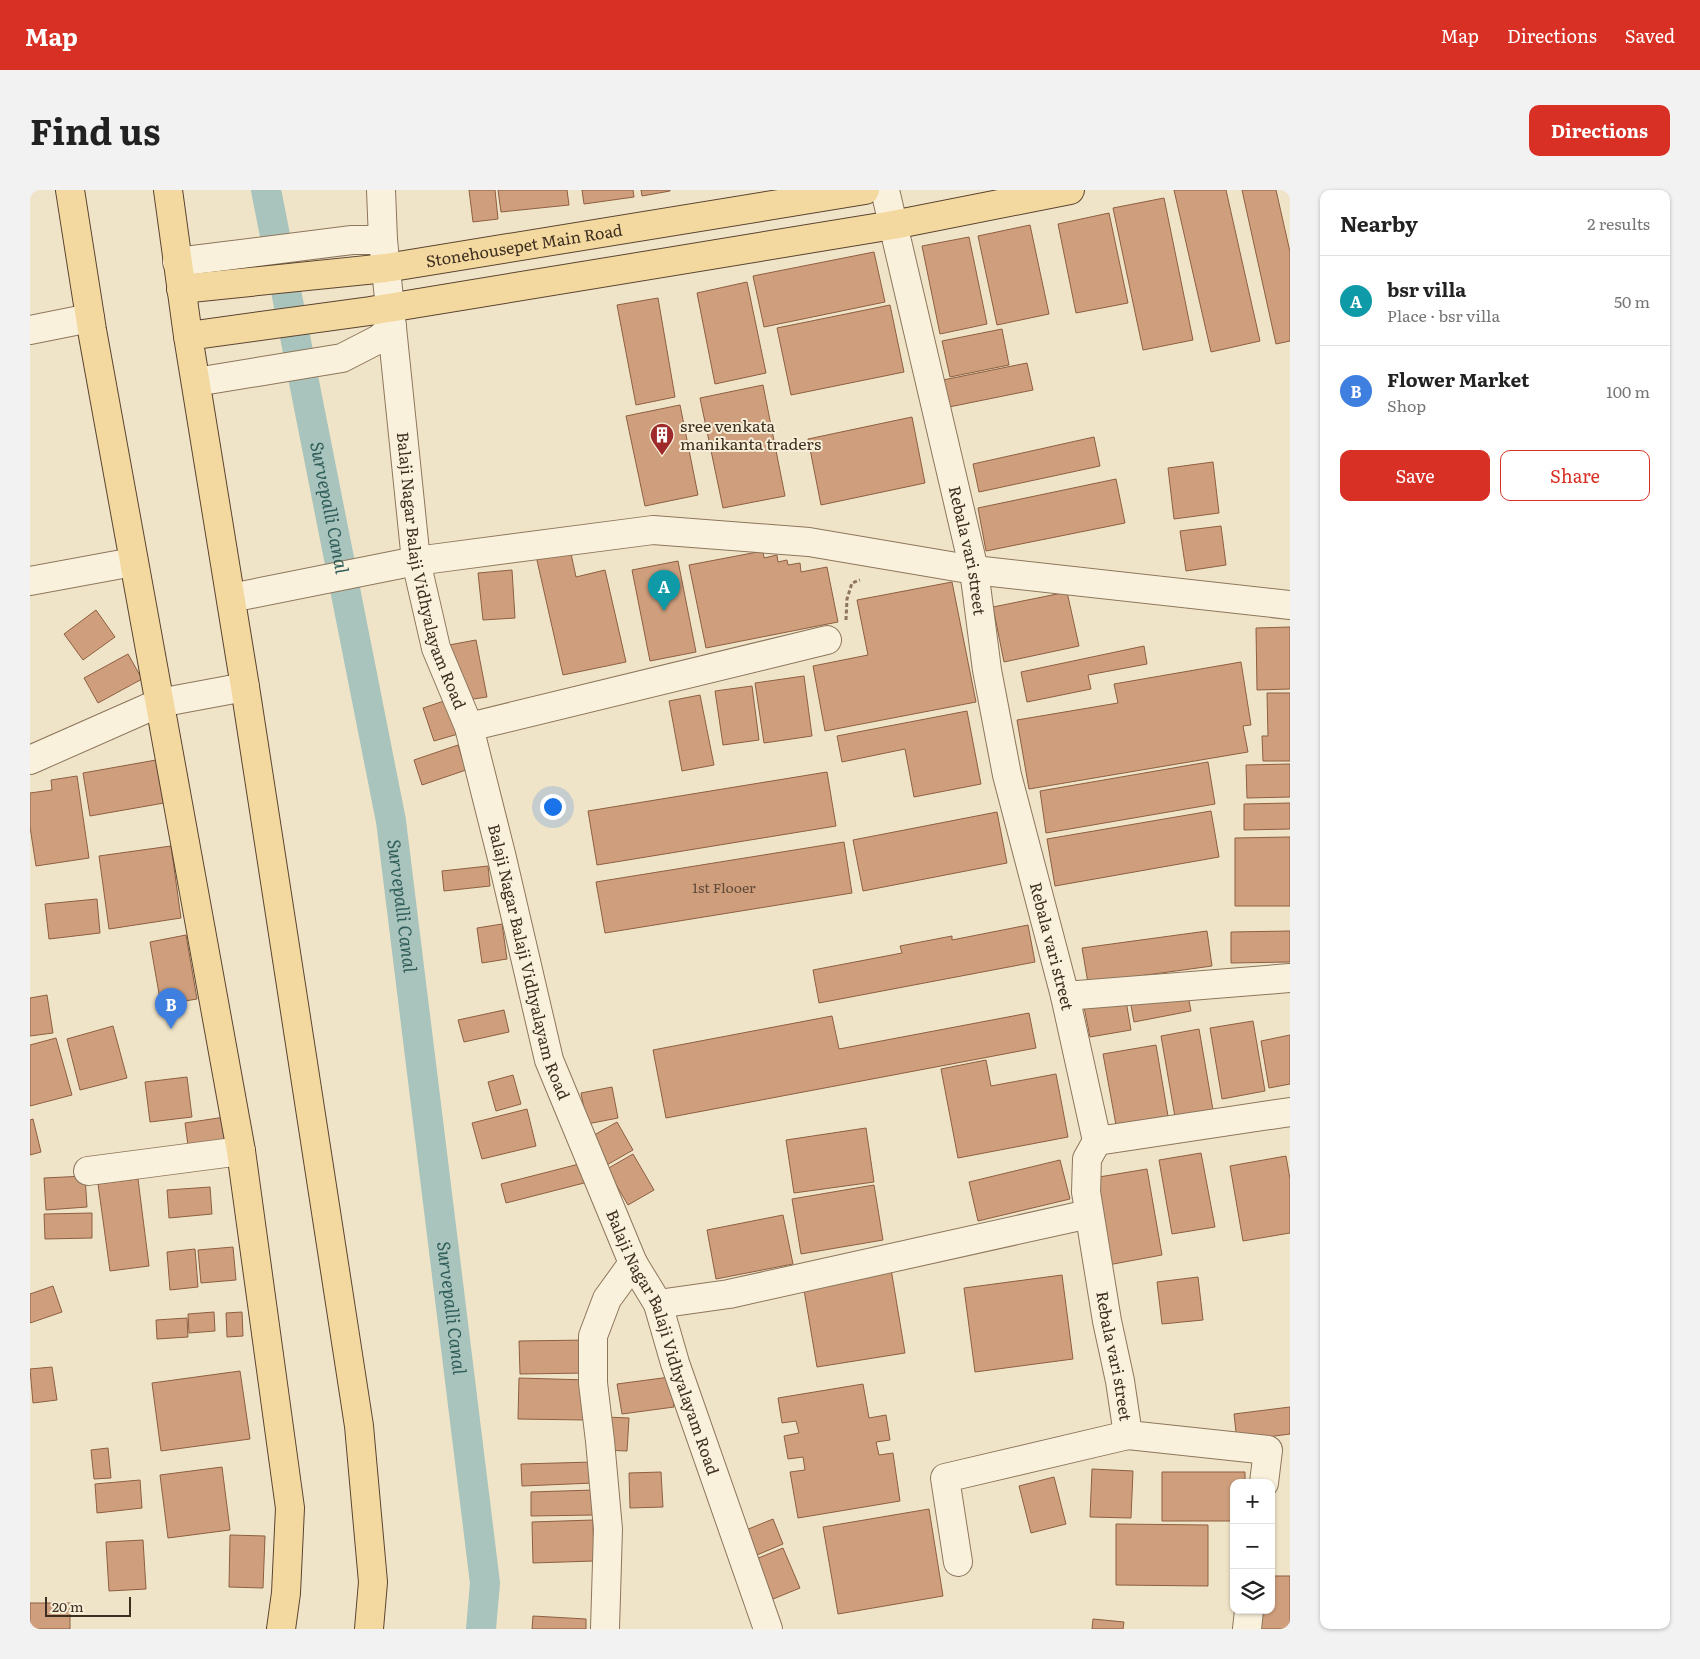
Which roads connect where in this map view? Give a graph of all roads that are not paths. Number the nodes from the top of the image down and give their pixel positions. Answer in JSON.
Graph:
{"nodes":[{"id":1,"x":70,"y":190,"type":"edge"},
{"id":2,"x":168,"y":190,"type":"edge"},
{"id":3,"x":381,"y":190,"type":"edge"},
{"id":4,"x":865,"y":190,"type":"edge"},
{"id":5,"x":885,"y":190,"type":"edge"},
{"id":6,"x":1062,"y":191,"type":"edge"},
{"id":7,"x":894,"y":225,"type":"junction"},
{"id":8,"x":383,"y":240,"type":"junction"},
{"id":9,"x":176,"y":262,"type":"junction"},
{"id":10,"x":375,"y":269,"type":"junction"},
{"id":11,"x":181,"y":289,"type":"junction"},
{"id":12,"x":391,"y":317,"type":"junction"},
{"id":13,"x":90,"y":318,"type":"junction"},
{"id":14,"x":30,"y":330,"type":"edge"},
{"id":15,"x":188,"y":336,"type":"junction"},
{"id":16,"x":196,"y":382,"type":"junction"},
{"id":17,"x":416,"y":561,"type":"junction"},
{"id":18,"x":133,"y":562,"type":"junction"},
{"id":19,"x":974,"y":570,"type":"junction"},
{"id":20,"x":30,"y":581,"type":"edge"},
{"id":21,"x":231,"y":598,"type":"junction"},
{"id":22,"x":1290,"y":605,"type":"edge"},
{"id":23,"x":827,"y":640,"type":"road end"},
{"id":24,"x":245,"y":687,"type":"junction"},
{"id":25,"x":159,"y":703,"type":"junction"},
{"id":26,"x":469,"y":727,"type":"junction"},
{"id":27,"x":30,"y":760,"type":"edge"},
{"id":28,"x":1290,"y":978,"type":"edge"},
{"id":29,"x":1065,"y":996,"type":"junction"},
{"id":30,"x":1290,"y":1112,"type":"edge"},
{"id":31,"x":1097,"y":1141,"type":"junction"},
{"id":32,"x":241,"y":1151,"type":"junction"},
{"id":33,"x":88,"y":1171,"type":"dead end"},
{"id":34,"x":1088,"y":1214,"type":"junction"},
{"id":35,"x":633,"y":1263,"type":"junction"},
{"id":36,"x":658,"y":1304,"type":"junction"},
{"id":37,"x":1128,"y":1435,"type":"junction"},
{"id":38,"x":1264,"y":1479,"type":"edge"},
{"id":39,"x":958,"y":1562,"type":"dead end"},
{"id":40,"x":1249,"y":1614,"type":"edge"},
{"id":41,"x":281,"y":1629,"type":"edge"},
{"id":42,"x":370,"y":1629,"type":"edge"},
{"id":43,"x":604,"y":1629,"type":"edge"},
{"id":44,"x":768,"y":1629,"type":"edge"},
{"id":45,"x":1247,"y":1629,"type":"edge"}],
"edges":[{"from":1,"to":13,"type":"main road"},
{"from":2,"to":9,"type":"main road"},
{"from":3,"to":8,"type":"street","name":"Balaji Nagar Balaji Vidhyalayam Road"},
{"from":4,"to":10,"type":"main road","name":"Stonehousepet Main Road"},
{"from":5,"to":7,"type":"street","name":"Rebala vari street"},
{"from":6,"to":7,"type":"main road"},
{"from":7,"to":12,"type":"main road"},
{"from":7,"to":19,"type":"street","name":"Rebala vari street"},
{"from":8,"to":9,"type":"street"},
{"from":8,"to":10,"type":"street","name":"Balaji Nagar Balaji Vidhyalayam Road"},
{"from":9,"to":11,"type":"main road"},
{"from":10,"to":11,"type":"main road","name":"Stonehousepet Main Road"},
{"from":10,"to":12,"type":"street","name":"Balaji Nagar Balaji Vidhyalayam Road"},
{"from":11,"to":15,"type":"main road"},
{"from":12,"to":15,"type":"main road"},
{"from":12,"to":16,"type":"street"},
{"from":12,"to":17,"type":"street","name":"Balaji Nagar Balaji Vidhyalayam Road"},
{"from":13,"to":14,"type":"street"},
{"from":13,"to":18,"type":"main road"},
{"from":15,"to":16,"type":"main road"},
{"from":16,"to":21,"type":"main road"},
{"from":17,"to":19,"type":"street"},
{"from":17,"to":21,"type":"street"},
{"from":17,"to":26,"type":"street","name":"Balaji Nagar Balaji Vidhyalayam Road"},
{"from":18,"to":20,"type":"street"},
{"from":18,"to":25,"type":"main road"},
{"from":19,"to":22,"type":"street"},
{"from":19,"to":29,"type":"street","name":"Rebala vari street"},
{"from":21,"to":24,"type":"main road"},
{"from":23,"to":26,"type":"street"},
{"from":24,"to":25,"type":"street"},
{"from":24,"to":42,"type":"main road"},
{"from":25,"to":27,"type":"street"},
{"from":25,"to":32,"type":"main road"},
{"from":26,"to":35,"type":"street","name":"Balaji Nagar Balaji Vidhyalayam Road"},
{"from":28,"to":29,"type":"street"},
{"from":29,"to":31,"type":"street","name":"Rebala vari street"},
{"from":30,"to":31,"type":"street"},
{"from":31,"to":34,"type":"street","name":"Rebala vari street"},
{"from":32,"to":33,"type":"street"},
{"from":32,"to":41,"type":"main road"},
{"from":34,"to":36,"type":"street"},
{"from":34,"to":37,"type":"street","name":"Rebala vari street"},
{"from":35,"to":36,"type":"street","name":"Balaji Nagar Balaji Vidhyalayam Road"},
{"from":35,"to":43,"type":"street"},
{"from":36,"to":44,"type":"street","name":"Balaji Nagar Balaji Vidhyalayam Road"},
{"from":37,"to":38,"type":"street"},
{"from":37,"to":39,"type":"street","name":"Rebala vari street"},
{"from":40,"to":45,"type":"street"}]}
